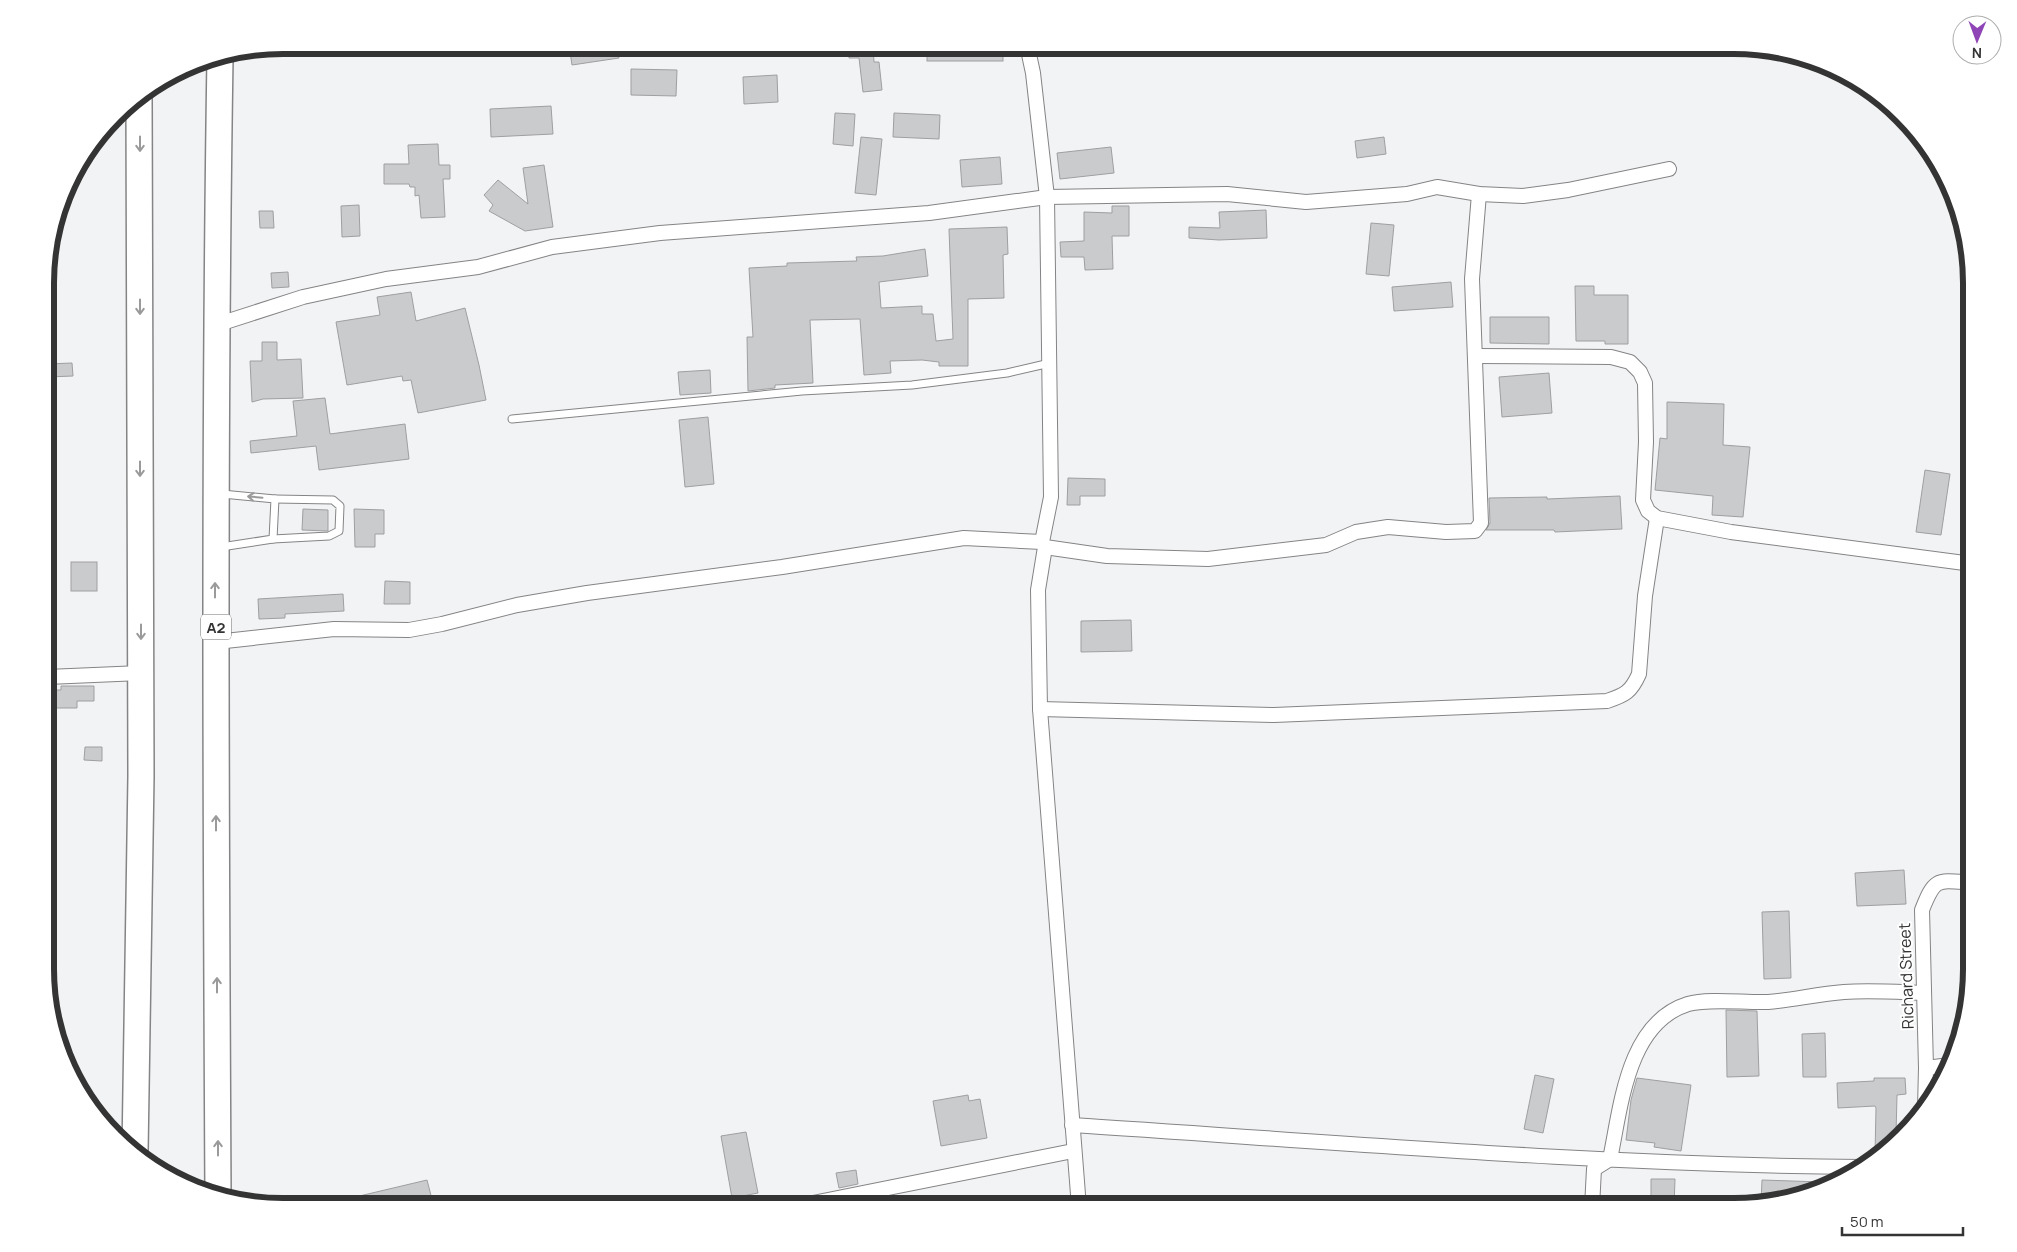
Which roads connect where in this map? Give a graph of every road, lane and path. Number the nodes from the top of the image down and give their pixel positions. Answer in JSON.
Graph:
{"nodes":[{"id":1,"x":1028,"y":54,"type":"edge"},
{"id":2,"x":220,"y":63,"type":"edge"},
{"id":3,"x":140,"y":104,"type":"edge"},
{"id":4,"x":1669,"y":169,"type":"dead end"},
{"id":5,"x":1479,"y":194,"type":"junction"},
{"id":6,"x":1047,"y":198,"type":"junction"},
{"id":7,"x":216,"y":325,"type":"junction"},
{"id":8,"x":1476,"y":356,"type":"junction"},
{"id":9,"x":1050,"y":363,"type":"junction"},
{"id":10,"x":512,"y":419,"type":"dead end"},
{"id":11,"x":216,"y":493,"type":"junction"},
{"id":12,"x":275,"y":498,"type":"junction"},
{"id":13,"x":1657,"y":518,"type":"junction"},
{"id":14,"x":273,"y":539,"type":"junction"},
{"id":15,"x":1043,"y":544,"type":"junction"},
{"id":16,"x":215,"y":547,"type":"junction"},
{"id":17,"x":1963,"y":563,"type":"edge"},
{"id":18,"x":216,"y":642,"type":"junction"},
{"id":19,"x":141,"y":673,"type":"junction"},
{"id":20,"x":54,"y":677,"type":"edge"},
{"id":21,"x":1040,"y":709,"type":"junction"},
{"id":22,"x":1963,"y":882,"type":"edge"},
{"id":23,"x":1924,"y":993,"type":"junction"},
{"id":24,"x":1942,"y":1066,"type":"edge"},
{"id":25,"x":1926,"y":1068,"type":"junction"},
{"id":26,"x":1925,"y":1097,"type":"edge"},
{"id":27,"x":1072,"y":1125,"type":"junction"},
{"id":28,"x":135,"y":1144,"type":"edge"},
{"id":29,"x":1073,"y":1151,"type":"junction"},
{"id":30,"x":1610,"y":1159,"type":"junction"},
{"id":31,"x":1851,"y":1167,"type":"edge"},
{"id":32,"x":218,"y":1189,"type":"edge"},
{"id":33,"x":838,"y":1198,"type":"edge"},
{"id":34,"x":1077,"y":1198,"type":"edge"},
{"id":35,"x":1592,"y":1198,"type":"edge"}],
"edges":[{"from":1,"to":6,"type":"street"},
{"from":2,"to":7,"type":"highway","number":"A2"},
{"from":3,"to":19,"type":"highway","one_way":true},
{"from":4,"to":5,"type":"street"},
{"from":5,"to":6,"type":"street"},
{"from":5,"to":8,"type":"street"},
{"from":6,"to":7,"type":"street"},
{"from":6,"to":9,"type":"street"},
{"from":7,"to":11,"type":"highway","number":"A2"},
{"from":8,"to":13,"type":"street"},
{"from":8,"to":15,"type":"street"},
{"from":9,"to":10,"type":"lane"},
{"from":9,"to":15,"type":"street"},
{"from":12,"to":11,"type":"lane","one_way":true},
{"from":11,"to":16,"type":"highway","number":"A2"},
{"from":12,"to":14,"type":"lane"},
{"from":12,"to":14,"type":"lane"},
{"from":13,"to":17,"type":"street"},
{"from":13,"to":21,"type":"street"},
{"from":14,"to":16,"type":"lane"},
{"from":15,"to":18,"type":"street"},
{"from":15,"to":21,"type":"street"},
{"from":18,"to":16,"type":"highway","number":"A2","one_way":true},
{"from":32,"to":18,"type":"highway","number":"A2","one_way":true},
{"from":19,"to":20,"type":"street"},
{"from":19,"to":28,"type":"highway"},
{"from":21,"to":27,"type":"street"},
{"from":22,"to":23,"type":"street","name":"Richard Street"},
{"from":23,"to":25,"type":"street","name":"Richard Street"},
{"from":23,"to":30,"type":"street"},
{"from":24,"to":25,"type":"street"},
{"from":25,"to":26,"type":"street","name":"Richard Street"},
{"from":27,"to":29,"type":"street"},
{"from":27,"to":30,"type":"street"},
{"from":29,"to":33,"type":"street"},
{"from":29,"to":34,"type":"street"},
{"from":30,"to":31,"type":"street"},
{"from":30,"to":35,"type":"street"}]}
